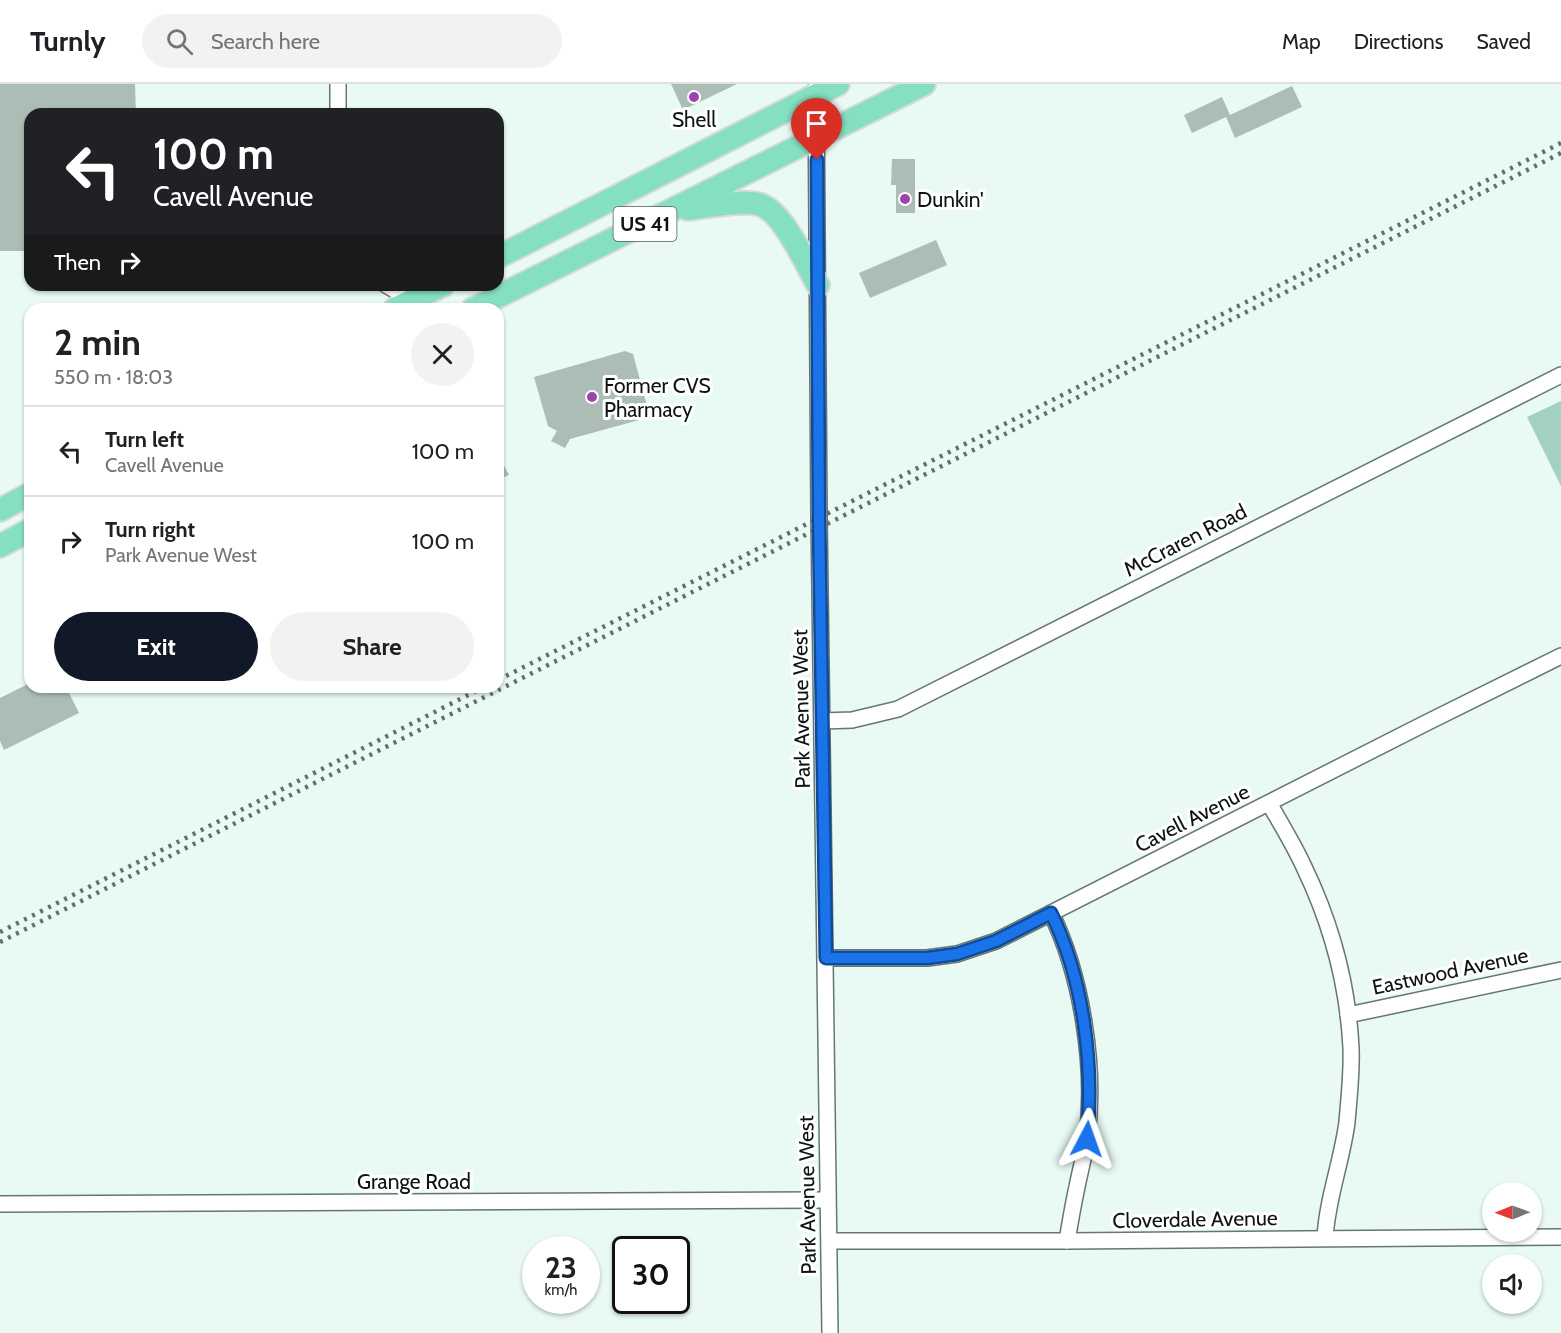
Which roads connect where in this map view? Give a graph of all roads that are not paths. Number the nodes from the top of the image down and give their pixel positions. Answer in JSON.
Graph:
{"nodes":[{"id":1,"x":338,"y":84,"type":"edge"},
{"id":2,"x":838,"y":84,"type":"edge"},
{"id":3,"x":924,"y":84,"type":"edge"},
{"id":4,"x":816,"y":90,"type":"edge"},
{"id":5,"x":338,"y":108,"type":"edge"},
{"id":6,"x":817,"y":137,"type":"junction"},
{"id":7,"x":671,"y":211,"type":"junction"},
{"id":8,"x":504,"y":254,"type":"edge"},
{"id":9,"x":818,"y":285,"type":"junction"},
{"id":10,"x":391,"y":291,"type":"edge"},
{"id":11,"x":431,"y":291,"type":"edge"},
{"id":12,"x":402,"y":303,"type":"edge"},
{"id":13,"x":408,"y":303,"type":"edge"},
{"id":14,"x":485,"y":303,"type":"edge"},
{"id":15,"x":1561,"y":375,"type":"edge"},
{"id":16,"x":24,"y":497,"type":"edge"},
{"id":17,"x":0,"y":510,"type":"edge"},
{"id":18,"x":24,"y":533,"type":"edge"},
{"id":19,"x":0,"y":546,"type":"edge"},
{"id":20,"x":1561,"y":656,"type":"edge"},
{"id":21,"x":822,"y":721,"type":"junction"},
{"id":22,"x":1269,"y":803,"type":"junction"},
{"id":23,"x":1051,"y":913,"type":"junction"},
{"id":24,"x":826,"y":958,"type":"junction"},
{"id":25,"x":1561,"y":970,"type":"edge"},
{"id":26,"x":1348,"y":1014,"type":"junction"},
{"id":27,"x":827,"y":1200,"type":"junction"},
{"id":28,"x":0,"y":1204,"type":"edge"},
{"id":29,"x":1561,"y":1237,"type":"edge"},
{"id":30,"x":1324,"y":1239,"type":"junction"},
{"id":31,"x":830,"y":1242,"type":"junction"},
{"id":32,"x":1067,"y":1242,"type":"junction"},
{"id":33,"x":830,"y":1333,"type":"edge"}],
"edges":[{"from":1,"to":5,"type":"street"},
{"from":2,"to":4,"type":"highway","number":"US 41"},
{"from":3,"to":6,"type":"highway","number":"US 41"},
{"from":4,"to":6,"type":"street","name":"Park Avenue West"},
{"from":4,"to":8,"type":"highway","number":"US 41"},
{"from":6,"to":7,"type":"highway","number":"US 41"},
{"from":6,"to":9,"type":"street","name":"Park Avenue West"},
{"from":7,"to":9,"type":"highway"},
{"from":7,"to":14,"type":"highway","number":"US 41"},
{"from":9,"to":21,"type":"street","name":"Park Avenue West"},
{"from":10,"to":12,"type":"street"},
{"from":11,"to":13,"type":"highway"},
{"from":15,"to":21,"type":"street","name":"McCraren Road"},
{"from":16,"to":17,"type":"highway"},
{"from":18,"to":19,"type":"highway"},
{"from":20,"to":22,"type":"street","name":"Cavell Avenue"},
{"from":21,"to":24,"type":"street","name":"Park Avenue West"},
{"from":22,"to":23,"type":"street","name":"Cavell Avenue"},
{"from":22,"to":26,"type":"street"},
{"from":23,"to":24,"type":"street","name":"Cavell Avenue"},
{"from":23,"to":32,"type":"street"},
{"from":24,"to":27,"type":"street","name":"Park Avenue West"},
{"from":25,"to":26,"type":"street","name":"Eastwood Avenue"},
{"from":26,"to":30,"type":"street"},
{"from":27,"to":28,"type":"street","name":"Grange Road"},
{"from":27,"to":31,"type":"street","name":"Park Avenue West"},
{"from":29,"to":30,"type":"street","name":"Cloverdale Avenue"},
{"from":30,"to":32,"type":"street","name":"Cloverdale Avenue"},
{"from":31,"to":32,"type":"street","name":"Cloverdale Avenue"},
{"from":31,"to":33,"type":"street","name":"Park Avenue West"}]}
